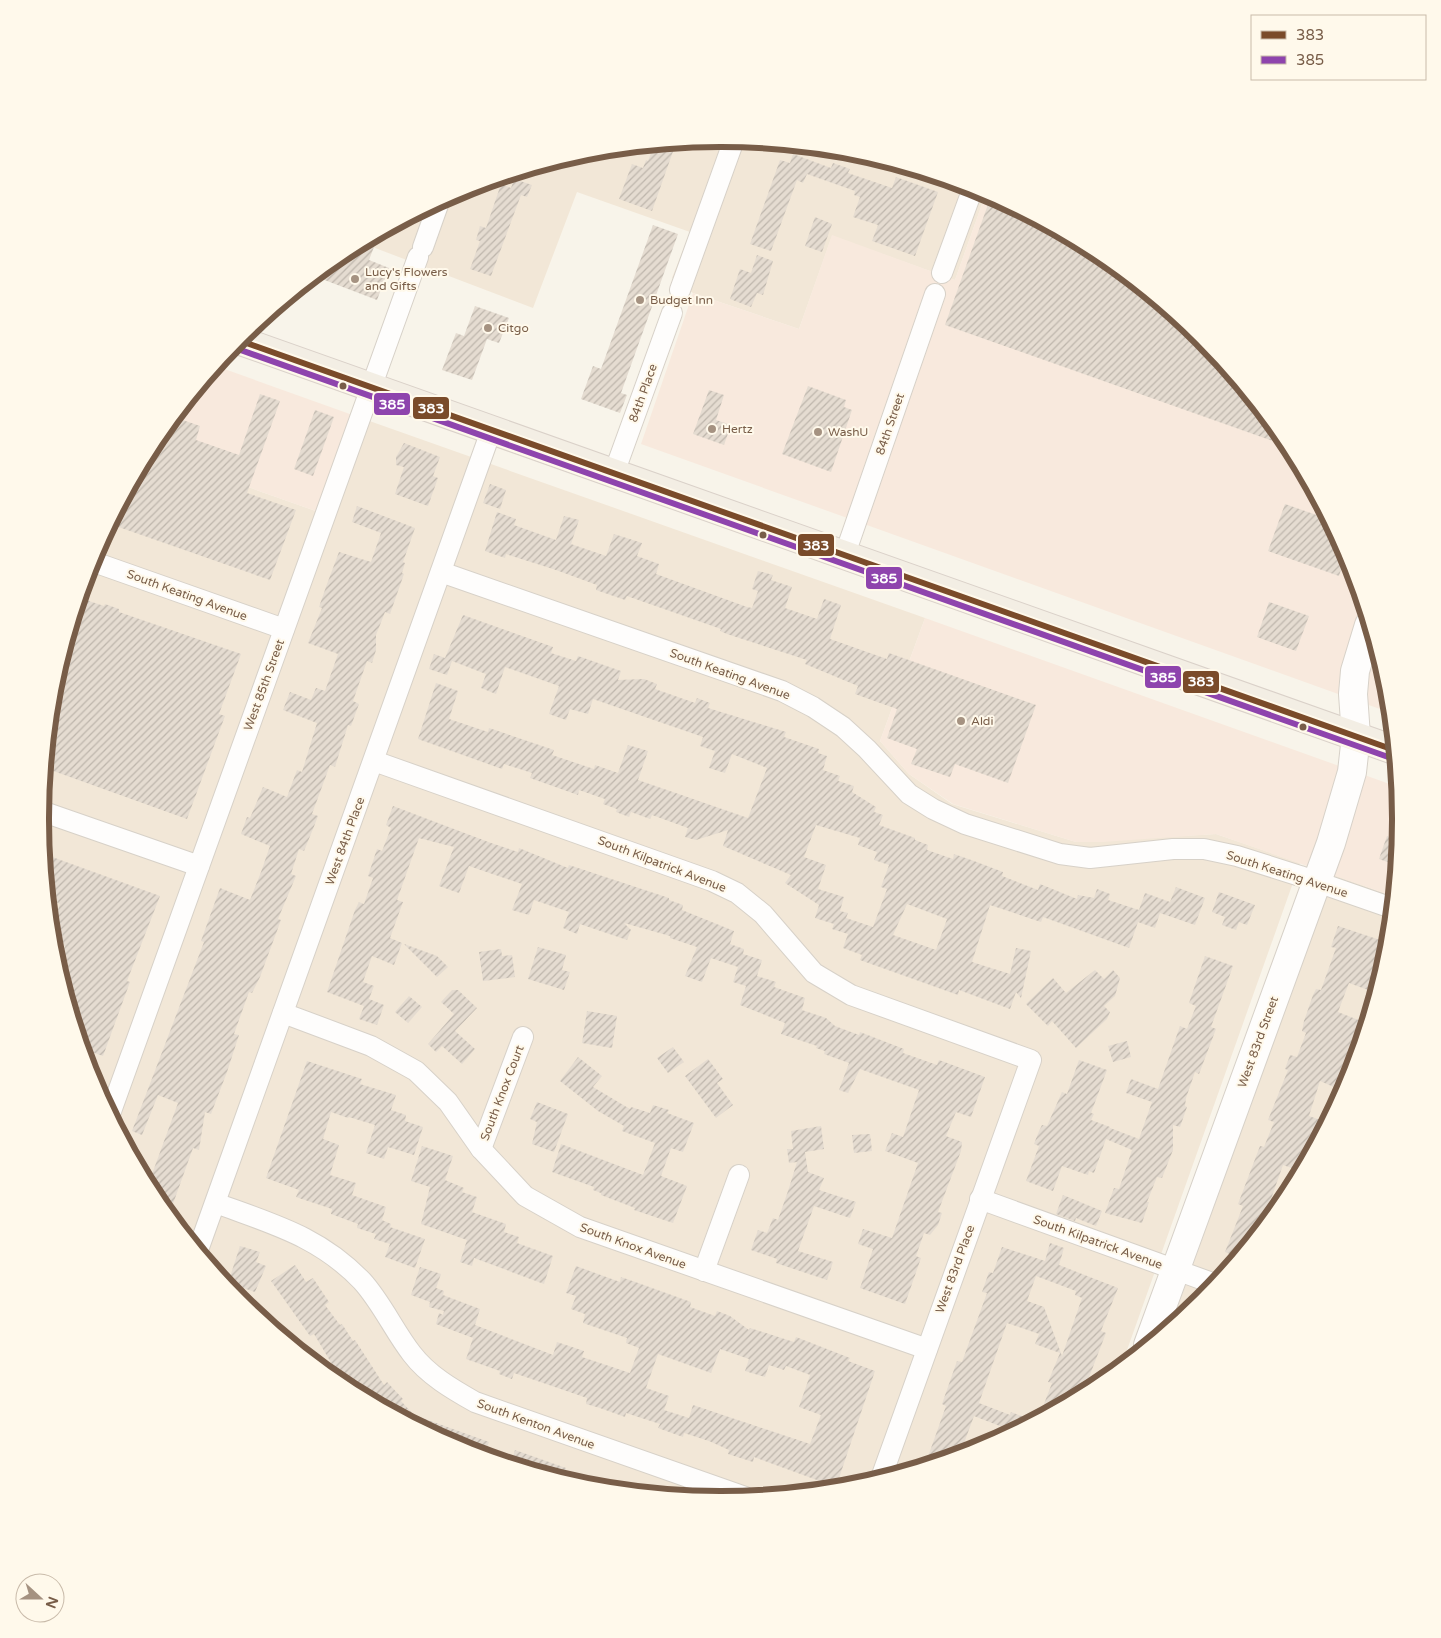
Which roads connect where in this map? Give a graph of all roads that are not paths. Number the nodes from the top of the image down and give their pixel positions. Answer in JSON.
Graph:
{"nodes":[{"id":1,"x":731,"y":148,"type":"edge"},
{"id":2,"x":970,"y":195,"type":"edge"},
{"id":3,"x":435,"y":211,"type":"edge"},
{"id":4,"x":942,"y":273,"type":"dead end"},
{"id":5,"x":680,"y":290,"type":"dead end"},
{"id":6,"x":935,"y":294,"type":"dead end"},
{"id":7,"x":672,"y":313,"type":"dead end"},
{"id":8,"x":247,"y":343,"type":"edge"},
{"id":9,"x":370,"y":388,"type":"junction"},
{"id":10,"x":491,"y":431,"type":"junction"},
{"id":11,"x":614,"y":474,"type":"junction"},
{"id":12,"x":844,"y":554,"type":"junction"},
{"id":13,"x":100,"y":563,"type":"edge"},
{"id":14,"x":442,"y":572,"type":"junction"},
{"id":15,"x":284,"y":629,"type":"junction"},
{"id":16,"x":1367,"y":636,"type":"edge"},
{"id":17,"x":1356,"y":736,"type":"junction"},
{"id":18,"x":1389,"y":748,"type":"edge"},
{"id":19,"x":374,"y":761,"type":"junction"},
{"id":20,"x":49,"y":814,"type":"edge"},
{"id":21,"x":199,"y":866,"type":"junction"},
{"id":22,"x":1316,"y":882,"type":"junction"},
{"id":23,"x":1387,"y":906,"type":"edge"},
{"id":24,"x":283,"y":1013,"type":"junction"},
{"id":25,"x":523,"y":1037,"type":"dead end"},
{"id":26,"x":1031,"y":1060,"type":"joint"},
{"id":27,"x":111,"y":1101,"type":"edge"},
{"id":28,"x":481,"y":1149,"type":"junction"},
{"id":29,"x":739,"y":1176,"type":"dead end"},
{"id":30,"x":980,"y":1199,"type":"junction"},
{"id":31,"x":216,"y":1203,"type":"junction"},
{"id":32,"x":200,"y":1244,"type":"edge"},
{"id":33,"x":1175,"y":1270,"type":"junction"},
{"id":34,"x":704,"y":1271,"type":"junction"},
{"id":35,"x":1207,"y":1281,"type":"edge"},
{"id":36,"x":1152,"y":1333,"type":"edge"},
{"id":37,"x":927,"y":1349,"type":"junction"},
{"id":38,"x":884,"y":1470,"type":"edge"},
{"id":39,"x":727,"y":1491,"type":"edge"}],
"edges":[{"from":1,"to":5,"type":"street"},
{"from":2,"to":4,"type":"street"},
{"from":3,"to":9,"type":"street","name":"West 85th Street"},
{"from":6,"to":12,"type":"street","name":"84th Street"},
{"from":7,"to":11,"type":"street","name":"84th Place"},
{"from":8,"to":9,"type":"main road"},
{"from":9,"to":10,"type":"main road"},
{"from":9,"to":15,"type":"street","name":"West 85th Street"},
{"from":10,"to":11,"type":"main road"},
{"from":10,"to":14,"type":"street","name":"West 84th Place"},
{"from":11,"to":12,"type":"main road"},
{"from":12,"to":17,"type":"main road"},
{"from":13,"to":15,"type":"street","name":"South Keating Avenue"},
{"from":14,"to":19,"type":"street","name":"West 84th Place"},
{"from":14,"to":22,"type":"street","name":"South Keating Avenue"},
{"from":15,"to":21,"type":"street","name":"West 85th Street"},
{"from":16,"to":17,"type":"street","name":"West 83rd Street"},
{"from":17,"to":18,"type":"main road"},
{"from":17,"to":22,"type":"street","name":"West 83rd Street"},
{"from":19,"to":24,"type":"street","name":"West 84th Place"},
{"from":19,"to":26,"type":"street","name":"South Kilpatrick Avenue"},
{"from":20,"to":21,"type":"street"},
{"from":21,"to":27,"type":"street","name":"West 85th Street"},
{"from":22,"to":23,"type":"street","name":"South Keating Avenue"},
{"from":22,"to":33,"type":"street","name":"West 83rd Street"},
{"from":24,"to":28,"type":"street","name":"South Knox Avenue"},
{"from":24,"to":31,"type":"street","name":"West 84th Place"},
{"from":25,"to":28,"type":"street","name":"South Knox Court"},
{"from":26,"to":30,"type":"street","name":"West 83rd Place"},
{"from":28,"to":34,"type":"street","name":"South Knox Avenue"},
{"from":29,"to":34,"type":"street"},
{"from":30,"to":33,"type":"street","name":"South Kilpatrick Avenue"},
{"from":30,"to":37,"type":"street","name":"West 83rd Place"},
{"from":31,"to":32,"type":"street","name":"West 84th Place"},
{"from":31,"to":39,"type":"street","name":"South Kenton Avenue"},
{"from":33,"to":35,"type":"street","name":"South Kilpatrick Avenue"},
{"from":33,"to":36,"type":"street","name":"West 83rd Street"},
{"from":34,"to":37,"type":"street","name":"South Knox Avenue"},
{"from":37,"to":38,"type":"street","name":"West 83rd Place"}]}
